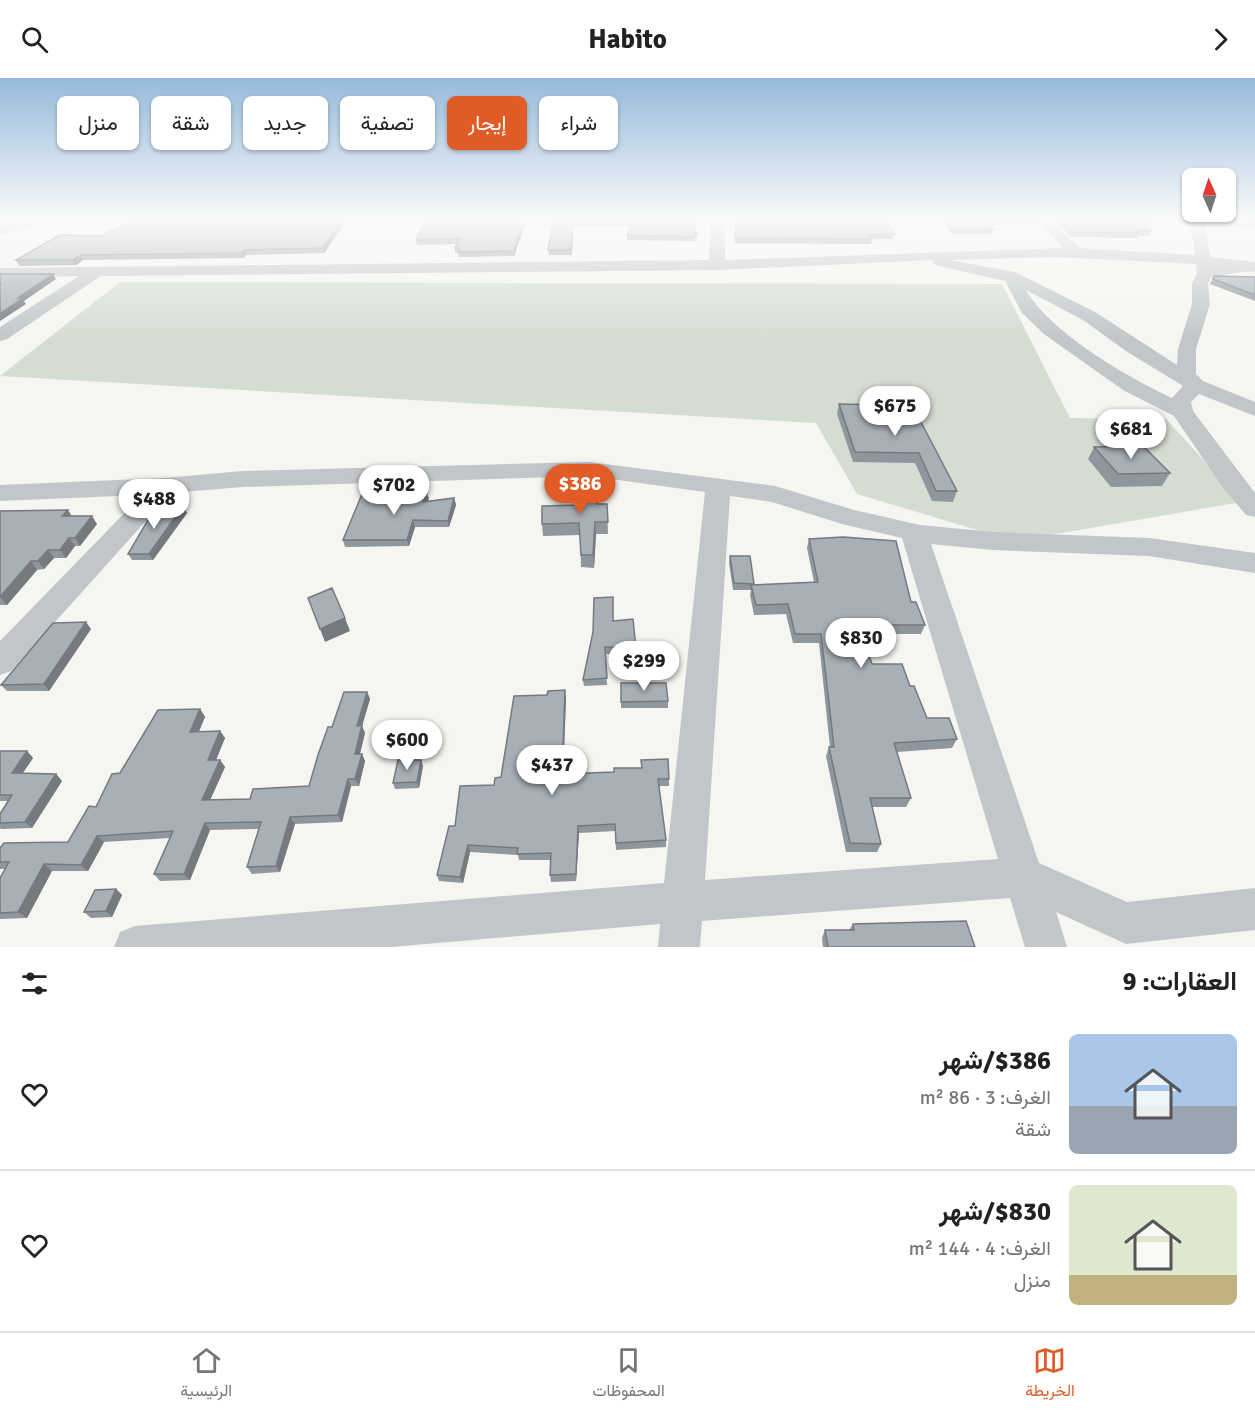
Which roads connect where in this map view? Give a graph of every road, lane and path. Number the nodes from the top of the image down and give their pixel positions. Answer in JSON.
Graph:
{"nodes":[{"id":1,"x":717,"y":260,"type":"edge"},
{"id":2,"x":821,"y":260,"type":"edge"},
{"id":3,"x":928,"y":260,"type":"edge"},
{"id":4,"x":991,"y":260,"type":"edge"},
{"id":5,"x":1148,"y":260,"type":"edge"},
{"id":6,"x":1203,"y":260,"type":"edge"},
{"id":7,"x":717,"y":265,"type":"junction"},
{"id":8,"x":1203,"y":266,"type":"junction"},
{"id":9,"x":1255,"y":268,"type":"edge"},
{"id":10,"x":98,"y":271,"type":"junction"},
{"id":11,"x":0,"y":273,"type":"edge"},
{"id":12,"x":1011,"y":278,"type":"junction"},
{"id":13,"x":0,"y":335,"type":"edge"},
{"id":14,"x":1196,"y":385,"type":"junction"},
{"id":15,"x":1182,"y":411,"type":"junction"},
{"id":16,"x":1255,"y":411,"type":"edge"},
{"id":17,"x":164,"y":486,"type":"junction"},
{"id":18,"x":718,"y":487,"type":"junction"},
{"id":19,"x":0,"y":493,"type":"edge"},
{"id":20,"x":1255,"y":509,"type":"edge"},
{"id":21,"x":914,"y":533,"type":"junction"},
{"id":22,"x":1255,"y":563,"type":"edge"},
{"id":23,"x":0,"y":662,"type":"edge"},
{"id":24,"x":1024,"y":877,"type":"junction"},
{"id":25,"x":681,"y":902,"type":"junction"},
{"id":26,"x":1255,"y":909,"type":"edge"},
{"id":27,"x":135,"y":947,"type":"edge"},
{"id":28,"x":679,"y":947,"type":"edge"},
{"id":29,"x":1046,"y":947,"type":"edge"}],
"edges":[{"from":1,"to":7,"type":"street"},
{"from":2,"to":7,"type":"street"},
{"from":3,"to":12,"type":"street"},
{"from":4,"to":12,"type":"street"},
{"from":5,"to":8,"type":"street"},
{"from":6,"to":8,"type":"street"},
{"from":7,"to":10,"type":"street"},
{"from":8,"to":9,"type":"street"},
{"from":8,"to":14,"type":"street"},
{"from":10,"to":11,"type":"street"},
{"from":10,"to":13,"type":"street"},
{"from":12,"to":14,"type":"street"},
{"from":12,"to":15,"type":"street"},
{"from":14,"to":15,"type":"street"},
{"from":14,"to":16,"type":"street"},
{"from":15,"to":20,"type":"street"},
{"from":17,"to":18,"type":"street"},
{"from":17,"to":19,"type":"street"},
{"from":17,"to":23,"type":"street"},
{"from":18,"to":21,"type":"street"},
{"from":18,"to":25,"type":"street"},
{"from":21,"to":22,"type":"street"},
{"from":21,"to":24,"type":"street"},
{"from":24,"to":25,"type":"street"},
{"from":24,"to":26,"type":"street"},
{"from":24,"to":29,"type":"street"},
{"from":25,"to":27,"type":"street"},
{"from":25,"to":28,"type":"street"}]}
